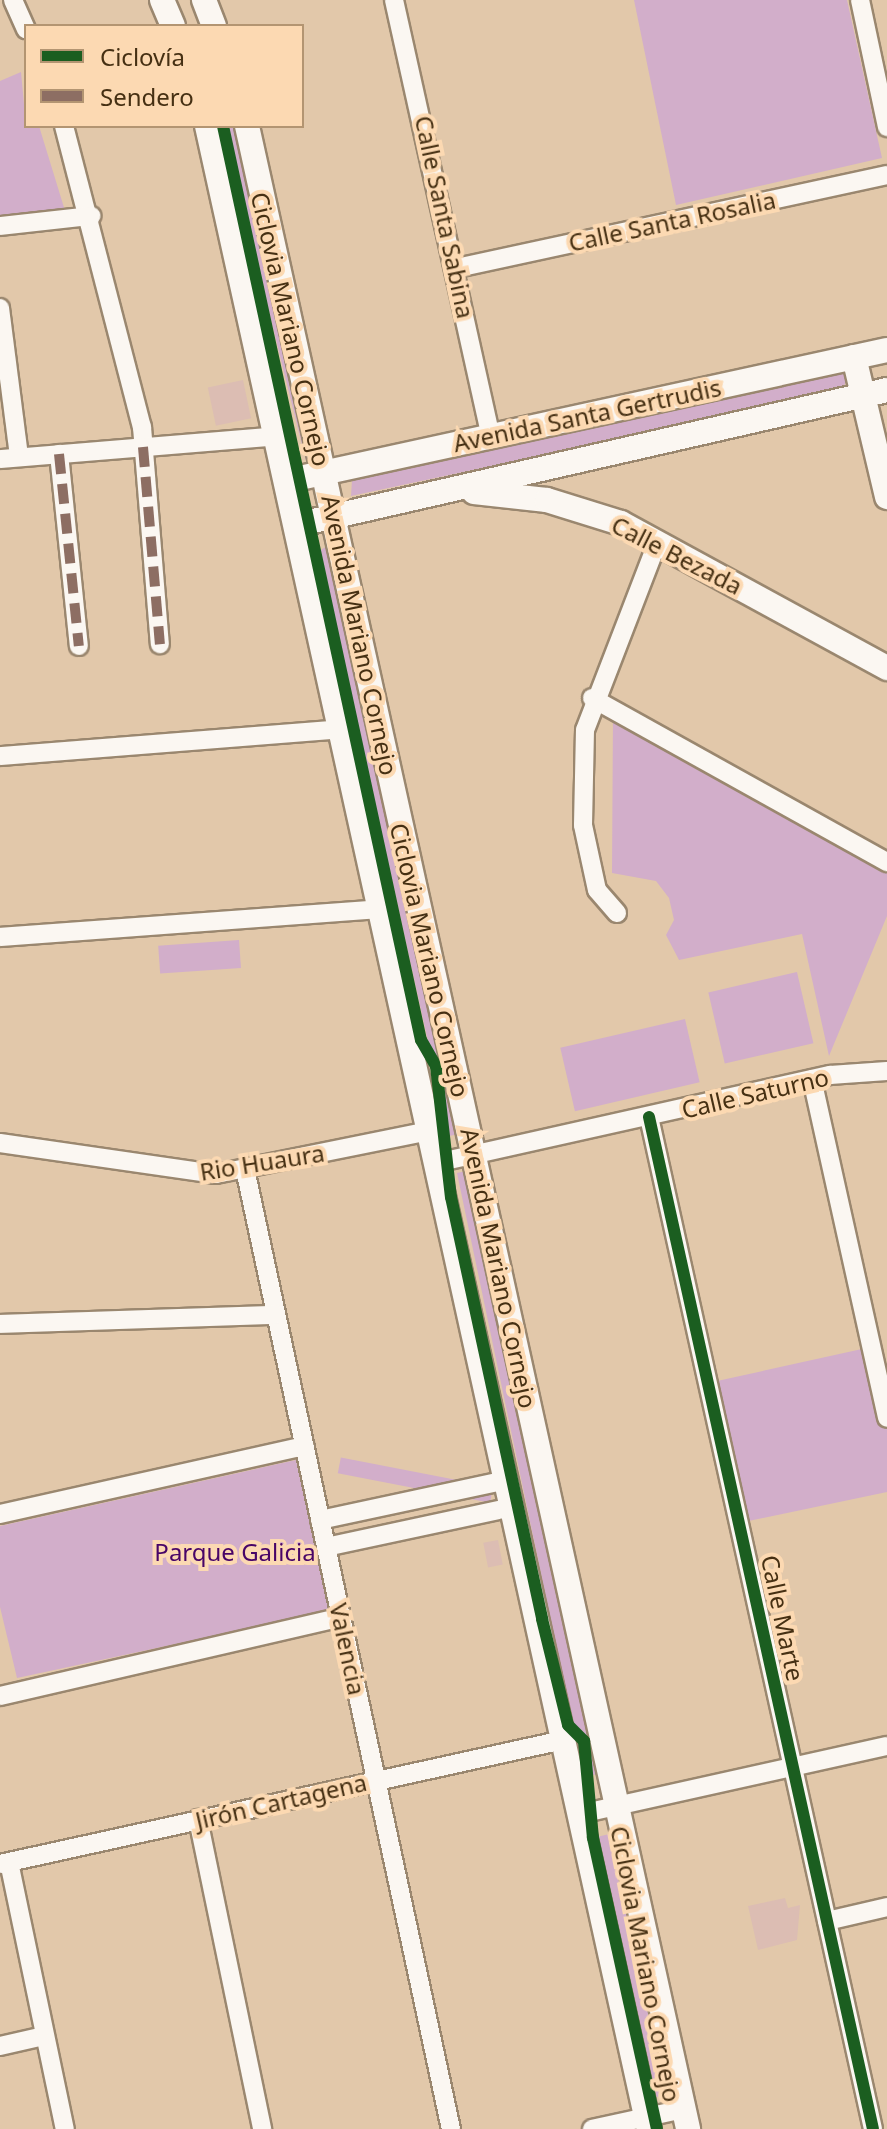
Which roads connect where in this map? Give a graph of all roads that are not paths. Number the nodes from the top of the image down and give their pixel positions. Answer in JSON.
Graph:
{"nodes":[{"id":1,"x":13,"y":0,"type":"edge"},
{"id":2,"x":162,"y":0,"type":"edge"},
{"id":3,"x":204,"y":0,"type":"edge"},
{"id":4,"x":394,"y":0,"type":"edge"},
{"id":5,"x":860,"y":0,"type":"edge"},
{"id":6,"x":172,"y":24,"type":"edge"},
{"id":7,"x":213,"y":24,"type":"edge"},
{"id":8,"x":24,"y":25,"type":"edge"},
{"id":9,"x":887,"y":127,"type":"edge"},
{"id":10,"x":65,"y":128,"type":"edge"},
{"id":11,"x":207,"y":128,"type":"edge"},
{"id":12,"x":247,"y":128,"type":"edge"},
{"id":13,"x":887,"y":175,"type":"edge"},
{"id":14,"x":91,"y":216,"type":"junction"},
{"id":15,"x":0,"y":226,"type":"edge"},
{"id":16,"x":457,"y":268,"type":"junction"},
{"id":17,"x":0,"y":308,"type":"edge"},
{"id":18,"x":887,"y":350,"type":"edge"},
{"id":19,"x":854,"y":357,"type":"junction"},
{"id":20,"x":887,"y":390,"type":"edge"},
{"id":21,"x":862,"y":395,"type":"junction"},
{"id":22,"x":277,"y":436,"type":"junction"},
{"id":23,"x":491,"y":436,"type":"junction"},
{"id":24,"x":143,"y":447,"type":"junction"},
{"id":25,"x":59,"y":454,"type":"junction"},
{"id":26,"x":19,"y":457,"type":"junction"},
{"id":27,"x":0,"y":459,"type":"edge"},
{"id":28,"x":324,"y":473,"type":"junction"},
{"id":29,"x":286,"y":481,"type":"junction"},
{"id":30,"x":451,"y":490,"type":"junction"},
{"id":31,"x":887,"y":497,"type":"edge"},
{"id":32,"x":334,"y":516,"type":"junction"},
{"id":33,"x":296,"y":525,"type":"junction"},
{"id":34,"x":658,"y":541,"type":"junction"},
{"id":35,"x":160,"y":644,"type":"dead end"},
{"id":36,"x":79,"y":646,"type":"dead end"},
{"id":37,"x":887,"y":668,"type":"edge"},
{"id":38,"x":592,"y":698,"type":"junction"},
{"id":39,"x":341,"y":729,"type":"junction"},
{"id":40,"x":0,"y":756,"type":"edge"},
{"id":41,"x":887,"y":862,"type":"edge"},
{"id":42,"x":381,"y":909,"type":"junction"},
{"id":43,"x":617,"y":913,"type":"dead end"},
{"id":44,"x":0,"y":937,"type":"edge"},
{"id":45,"x":887,"y":1071,"type":"edge"},
{"id":46,"x":812,"y":1079,"type":"junction"},
{"id":47,"x":649,"y":1117,"type":"junction"},
{"id":48,"x":430,"y":1131,"type":"junction"},
{"id":49,"x":0,"y":1143,"type":"edge"},
{"id":50,"x":474,"y":1155,"type":"junction"},
{"id":51,"x":436,"y":1163,"type":"junction"},
{"id":52,"x":245,"y":1169,"type":"junction"},
{"id":53,"x":276,"y":1315,"type":"junction"},
{"id":54,"x":0,"y":1324,"type":"edge"},
{"id":55,"x":887,"y":1418,"type":"edge"},
{"id":56,"x":304,"y":1446,"type":"junction"},
{"id":57,"x":506,"y":1480,"type":"junction"},
{"id":58,"x":512,"y":1507,"type":"junction"},
{"id":59,"x":0,"y":1514,"type":"edge"},
{"id":60,"x":320,"y":1520,"type":"junction"},
{"id":61,"x":326,"y":1547,"type":"junction"},
{"id":62,"x":341,"y":1617,"type":"junction"},
{"id":63,"x":0,"y":1696,"type":"edge"},
{"id":64,"x":563,"y":1740,"type":"junction"},
{"id":65,"x":887,"y":1746,"type":"edge"},
{"id":66,"x":793,"y":1767,"type":"junction"},
{"id":67,"x":376,"y":1779,"type":"junction"},
{"id":68,"x":617,"y":1806,"type":"junction"},
{"id":69,"x":580,"y":1814,"type":"junction"},
{"id":70,"x":198,"y":1819,"type":"junction"},
{"id":71,"x":4,"y":1863,"type":"edge"},
{"id":72,"x":887,"y":1907,"type":"edge"},
{"id":73,"x":827,"y":1921,"type":"junction"},
{"id":74,"x":44,"y":2036,"type":"junction"},
{"id":75,"x":0,"y":2046,"type":"edge"},
{"id":76,"x":686,"y":2119,"type":"edge"},
{"id":77,"x":648,"y":2123,"type":"edge"},
{"id":78,"x":65,"y":2129,"type":"edge"},
{"id":79,"x":262,"y":2129,"type":"edge"},
{"id":80,"x":451,"y":2129,"type":"edge"},
{"id":81,"x":592,"y":2129,"type":"edge"},
{"id":82,"x":873,"y":2129,"type":"edge"}],
"edges":[{"from":1,"to":8,"type":"street"},
{"from":2,"to":6,"type":"main road"},
{"from":3,"to":7,"type":"main road"},
{"from":4,"to":16,"type":"street","name":"Calle Santa Sabina"},
{"from":5,"to":9,"type":"street"},
{"from":10,"to":14,"type":"street"},
{"from":11,"to":22,"type":"main road","name":"Avenida Mariano Cornejo"},
{"from":12,"to":28,"type":"main road","name":"Avenida Mariano Cornejo"},
{"from":13,"to":16,"type":"street","name":"Calle Santa Rosalia"},
{"from":14,"to":15,"type":"street"},
{"from":14,"to":24,"type":"street"},
{"from":16,"to":23,"type":"street","name":"Calle Santa Sabina"},
{"from":17,"to":26,"type":"street"},
{"from":18,"to":19,"type":"main road","name":"Avenida Santa Gertrudis"},
{"from":19,"to":21,"type":"main road"},
{"from":19,"to":23,"type":"main road","name":"Avenida Santa Gertrudis"},
{"from":20,"to":21,"type":"main road","name":"Avenida Santa Gertrudis"},
{"from":21,"to":30,"type":"main road","name":"Avenida Santa Gertrudis"},
{"from":21,"to":31,"type":"main road"},
{"from":22,"to":24,"type":"street"},
{"from":22,"to":29,"type":"main road","name":"Avenida Mariano Cornejo"},
{"from":23,"to":28,"type":"main road","name":"Avenida Santa Gertrudis"},
{"from":24,"to":25,"type":"street"},
{"from":24,"to":35,"type":"street"},
{"from":25,"to":26,"type":"street"},
{"from":25,"to":36,"type":"street"},
{"from":26,"to":27,"type":"street"},
{"from":28,"to":29,"type":"main road","name":"Avenida Santa Gertrudis"},
{"from":28,"to":32,"type":"main road","name":"Avenida Mariano Cornejo"},
{"from":29,"to":33,"type":"main road","name":"Avenida Mariano Cornejo"},
{"from":30,"to":32,"type":"main road","name":"Avenida Santa Gertrudis"},
{"from":30,"to":34,"type":"main road","name":"Calle Bezada"},
{"from":32,"to":33,"type":"main road","name":"Avenida Santa Gertrudis"},
{"from":32,"to":50,"type":"main road","name":"Avenida Mariano Cornejo"},
{"from":33,"to":39,"type":"main road","name":"Avenida Mariano Cornejo"},
{"from":34,"to":37,"type":"main road","name":"Calle Bezada"},
{"from":34,"to":38,"type":"street"},
{"from":38,"to":41,"type":"street"},
{"from":38,"to":43,"type":"street"},
{"from":39,"to":40,"type":"street"},
{"from":39,"to":42,"type":"main road","name":"Avenida Mariano Cornejo"},
{"from":42,"to":44,"type":"street"},
{"from":42,"to":48,"type":"main road","name":"Avenida Mariano Cornejo"},
{"from":45,"to":46,"type":"street","name":"Calle Saturno"},
{"from":46,"to":47,"type":"street","name":"Calle Saturno"},
{"from":46,"to":55,"type":"street"},
{"from":47,"to":50,"type":"street","name":"Calle Saturno"},
{"from":47,"to":66,"type":"street","name":"Calle Marte"},
{"from":48,"to":51,"type":"main road","name":"Avenida Mariano Cornejo"},
{"from":48,"to":52,"type":"street","name":"Rio Huaura"},
{"from":49,"to":52,"type":"street","name":"Rio Huaura"},
{"from":50,"to":51,"type":"street","name":"Calle Saturno"},
{"from":50,"to":68,"type":"main road","name":"Avenida Mariano Cornejo"},
{"from":51,"to":57,"type":"main road","name":"Avenida Mariano Cornejo"},
{"from":52,"to":53,"type":"street","name":"Valencia"},
{"from":53,"to":54,"type":"street"},
{"from":53,"to":56,"type":"street","name":"Valencia"},
{"from":56,"to":59,"type":"street"},
{"from":56,"to":60,"type":"street","name":"Valencia"},
{"from":57,"to":58,"type":"main road","name":"Avenida Mariano Cornejo"},
{"from":57,"to":60,"type":"street"},
{"from":58,"to":61,"type":"street"},
{"from":58,"to":64,"type":"main road","name":"Avenida Mariano Cornejo"},
{"from":60,"to":61,"type":"street","name":"Valencia"},
{"from":61,"to":62,"type":"street","name":"Valencia"},
{"from":62,"to":63,"type":"street"},
{"from":62,"to":67,"type":"street","name":"Valencia"},
{"from":64,"to":67,"type":"street","name":"Jirón Cartagena"},
{"from":64,"to":69,"type":"main road","name":"Avenida Mariano Cornejo"},
{"from":65,"to":66,"type":"street"},
{"from":66,"to":68,"type":"street"},
{"from":66,"to":73,"type":"street","name":"Calle Marte"},
{"from":67,"to":70,"type":"street","name":"Jirón Cartagena"},
{"from":67,"to":80,"type":"street","name":"Valencia"},
{"from":68,"to":69,"type":"street"},
{"from":68,"to":76,"type":"main road","name":"Avenida Mariano Cornejo"},
{"from":69,"to":77,"type":"main road","name":"Avenida Mariano Cornejo"},
{"from":70,"to":71,"type":"street","name":"Jirón Cartagena"},
{"from":70,"to":79,"type":"street"},
{"from":71,"to":74,"type":"street"},
{"from":72,"to":73,"type":"street"},
{"from":73,"to":82,"type":"street","name":"Calle Marte"},
{"from":74,"to":75,"type":"street"},
{"from":74,"to":78,"type":"street"},
{"from":76,"to":77,"type":"street"},
{"from":77,"to":81,"type":"street"}]}
